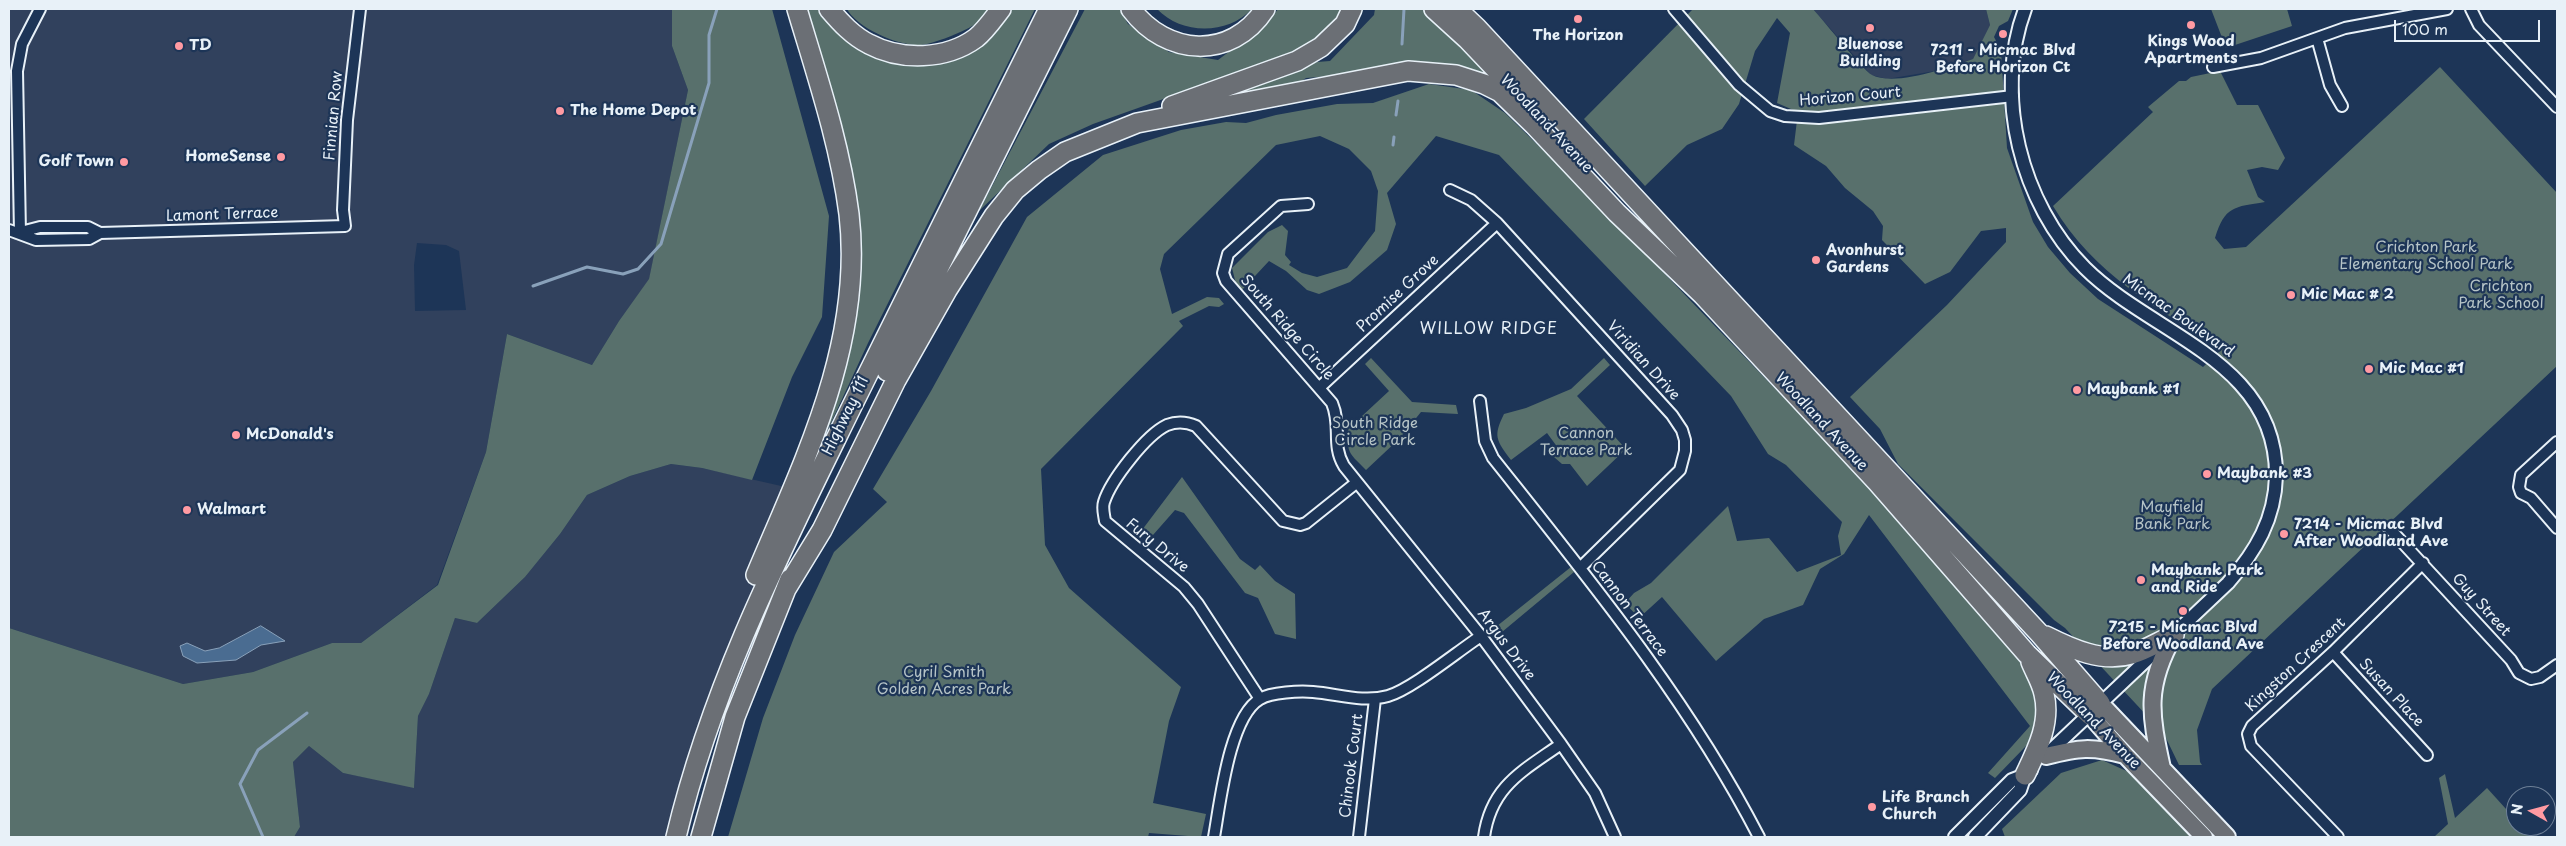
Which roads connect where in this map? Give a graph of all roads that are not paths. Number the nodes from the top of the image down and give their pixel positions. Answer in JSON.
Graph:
{"nodes":[{"id":1,"x":40,"y":9,"type":"edge"},
{"id":2,"x":360,"y":9,"type":"edge"},
{"id":3,"x":797,"y":9,"type":"edge"},
{"id":4,"x":830,"y":9,"type":"edge"},
{"id":5,"x":1001,"y":9,"type":"edge"},
{"id":6,"x":1049,"y":9,"type":"edge"},
{"id":7,"x":1068,"y":9,"type":"edge"},
{"id":8,"x":1131,"y":9,"type":"edge"},
{"id":9,"x":1265,"y":9,"type":"edge"},
{"id":10,"x":1352,"y":9,"type":"edge"},
{"id":11,"x":1434,"y":9,"type":"edge"},
{"id":12,"x":1457,"y":9,"type":"edge"},
{"id":13,"x":1472,"y":9,"type":"edge"},
{"id":14,"x":1674,"y":9,"type":"edge"},
{"id":15,"x":2025,"y":9,"type":"edge"},
{"id":16,"x":2447,"y":9,"type":"edge"},
{"id":17,"x":2471,"y":9,"type":"edge"},
{"id":18,"x":2317,"y":38,"type":"junction"},
{"id":19,"x":2214,"y":67,"type":"dead end"},
{"id":20,"x":2013,"y":96,"type":"junction"},
{"id":21,"x":1550,"y":106,"type":"junction"},
{"id":22,"x":2342,"y":106,"type":"dead end"},
{"id":23,"x":2557,"y":108,"type":"edge"},
{"id":24,"x":1137,"y":123,"type":"junction"},
{"id":25,"x":1450,"y":190,"type":"dead end"},
{"id":26,"x":1308,"y":204,"type":"dead end"},
{"id":27,"x":1497,"y":223,"type":"junction"},
{"id":28,"x":345,"y":226,"type":"joint"},
{"id":29,"x":9,"y":230,"type":"edge"},
{"id":30,"x":20,"y":233,"type":"junction"},
{"id":31,"x":9,"y":235,"type":"edge"},
{"id":32,"x":1708,"y":300,"type":"junction"},
{"id":33,"x":1320,"y":387,"type":"junction"},
{"id":34,"x":1480,"y":401,"type":"dead end"},
{"id":35,"x":2557,"y":442,"type":"edge"},
{"id":36,"x":1356,"y":483,"type":"junction"},
{"id":37,"x":2389,"y":528,"type":"dead end"},
{"id":38,"x":2557,"y":528,"type":"edge"},
{"id":39,"x":2424,"y":563,"type":"junction"},
{"id":40,"x":1580,"y":568,"type":"junction"},
{"id":41,"x":786,"y":589,"type":"junction"},
{"id":42,"x":2039,"y":633,"type":"junction"},
{"id":43,"x":2174,"y":635,"type":"junction"},
{"id":44,"x":1481,"y":636,"type":"junction"},
{"id":45,"x":2333,"y":652,"type":"junction"},
{"id":46,"x":2027,"y":654,"type":"junction"},
{"id":47,"x":2557,"y":665,"type":"edge"},
{"id":48,"x":1260,"y":698,"type":"junction"},
{"id":49,"x":1375,"y":699,"type":"junction"},
{"id":50,"x":713,"y":709,"type":"junction"},
{"id":51,"x":2095,"y":709,"type":"junction"},
{"id":52,"x":1561,"y":744,"type":"junction"},
{"id":53,"x":2125,"y":755,"type":"junction"},
{"id":54,"x":2428,"y":755,"type":"dead end"},
{"id":55,"x":2046,"y":756,"type":"junction"},
{"id":56,"x":2163,"y":770,"type":"junction"},
{"id":57,"x":2025,"y":775,"type":"junction"},
{"id":58,"x":676,"y":837,"type":"edge"},
{"id":59,"x":701,"y":837,"type":"edge"},
{"id":60,"x":1214,"y":837,"type":"edge"},
{"id":61,"x":1359,"y":837,"type":"edge"},
{"id":62,"x":1484,"y":837,"type":"edge"},
{"id":63,"x":1615,"y":837,"type":"edge"},
{"id":64,"x":1759,"y":837,"type":"edge"},
{"id":65,"x":1955,"y":837,"type":"edge"},
{"id":66,"x":1975,"y":837,"type":"edge"},
{"id":67,"x":2204,"y":837,"type":"edge"},
{"id":68,"x":2227,"y":837,"type":"edge"},
{"id":69,"x":2338,"y":837,"type":"edge"}],
"edges":[{"from":1,"to":30,"type":"street"},
{"from":2,"to":28,"type":"street","name":"Finnian Row"},
{"from":3,"to":50,"type":"highway"},
{"from":4,"to":5,"type":"highway"},
{"from":6,"to":50,"type":"highway","name":"Highway 111"},
{"from":7,"to":41,"type":"highway","name":"Highway 111"},
{"from":8,"to":9,"type":"highway"},
{"from":10,"to":24,"type":"highway"},
{"from":11,"to":32,"type":"highway","name":"Woodland Avenue"},
{"from":12,"to":21,"type":"highway","name":"Woodland Avenue"},
{"from":13,"to":21,"type":"highway"},
{"from":14,"to":20,"type":"street","name":"Horizon Court"},
{"from":15,"to":20,"type":"street","name":"Micmac Boulevard"},
{"from":16,"to":18,"type":"street"},
{"from":17,"to":23,"type":"street"},
{"from":18,"to":19,"type":"street"},
{"from":18,"to":22,"type":"street"},
{"from":20,"to":43,"type":"street","name":"Micmac Boulevard"},
{"from":21,"to":42,"type":"highway","name":"Woodland Avenue"},
{"from":24,"to":32,"type":"highway"},
{"from":24,"to":41,"type":"highway"},
{"from":25,"to":27,"type":"street","name":"Viridian Drive"},
{"from":26,"to":33,"type":"street","name":"South Ridge Circle"},
{"from":27,"to":33,"type":"street","name":"Promise Grove"},
{"from":27,"to":40,"type":"street","name":"Viridian Drive"},
{"from":28,"to":30,"type":"street","name":"Lamont Terrace"},
{"from":29,"to":30,"type":"street","name":"Lamont Terrace"},
{"from":30,"to":31,"type":"street","name":"Lamont Terrace"},
{"from":32,"to":46,"type":"highway","name":"Woodland Avenue"},
{"from":33,"to":36,"type":"street","name":"South Ridge Circle"},
{"from":34,"to":40,"type":"street","name":"Cannon Terrace"},
{"from":35,"to":38,"type":"street"},
{"from":36,"to":44,"type":"street","name":"Argus Drive"},
{"from":36,"to":48,"type":"street","name":"Fury Drive"},
{"from":37,"to":39,"type":"street","name":"Guy Street"},
{"from":39,"to":45,"type":"street","name":"Kingston Crescent"},
{"from":39,"to":47,"type":"street","name":"Guy Street"},
{"from":40,"to":64,"type":"street","name":"Cannon Terrace"},
{"from":41,"to":59,"type":"highway","name":"Highway 111"},
{"from":42,"to":43,"type":"highway"},
{"from":42,"to":51,"type":"highway","name":"Woodland Avenue"},
{"from":43,"to":51,"type":"street","name":"Micmac Boulevard"},
{"from":43,"to":56,"type":"main road"},
{"from":44,"to":49,"type":"street"},
{"from":44,"to":52,"type":"street","name":"Argus Drive"},
{"from":45,"to":54,"type":"street","name":"Susan Place"},
{"from":45,"to":69,"type":"street","name":"Kingston Crescent"},
{"from":46,"to":51,"type":"highway","name":"Woodland Avenue"},
{"from":46,"to":57,"type":"highway"},
{"from":48,"to":49,"type":"street"},
{"from":48,"to":60,"type":"street"},
{"from":49,"to":61,"type":"street","name":"Chinook Court"},
{"from":50,"to":58,"type":"highway","name":"Highway 111"},
{"from":51,"to":53,"type":"main road","name":"Woodland Avenue"},
{"from":51,"to":55,"type":"street","name":"Micmac Boulevard"},
{"from":51,"to":56,"type":"main road","name":"Woodland Avenue"},
{"from":52,"to":62,"type":"street"},
{"from":52,"to":63,"type":"street","name":"Argus Drive"},
{"from":53,"to":55,"type":"main road"},
{"from":53,"to":67,"type":"main road","name":"Woodland Avenue"},
{"from":55,"to":57,"type":"street","name":"Micmac Boulevard"},
{"from":56,"to":68,"type":"main road","name":"Woodland Avenue"},
{"from":57,"to":65,"type":"street"},
{"from":57,"to":66,"type":"street"}]}
